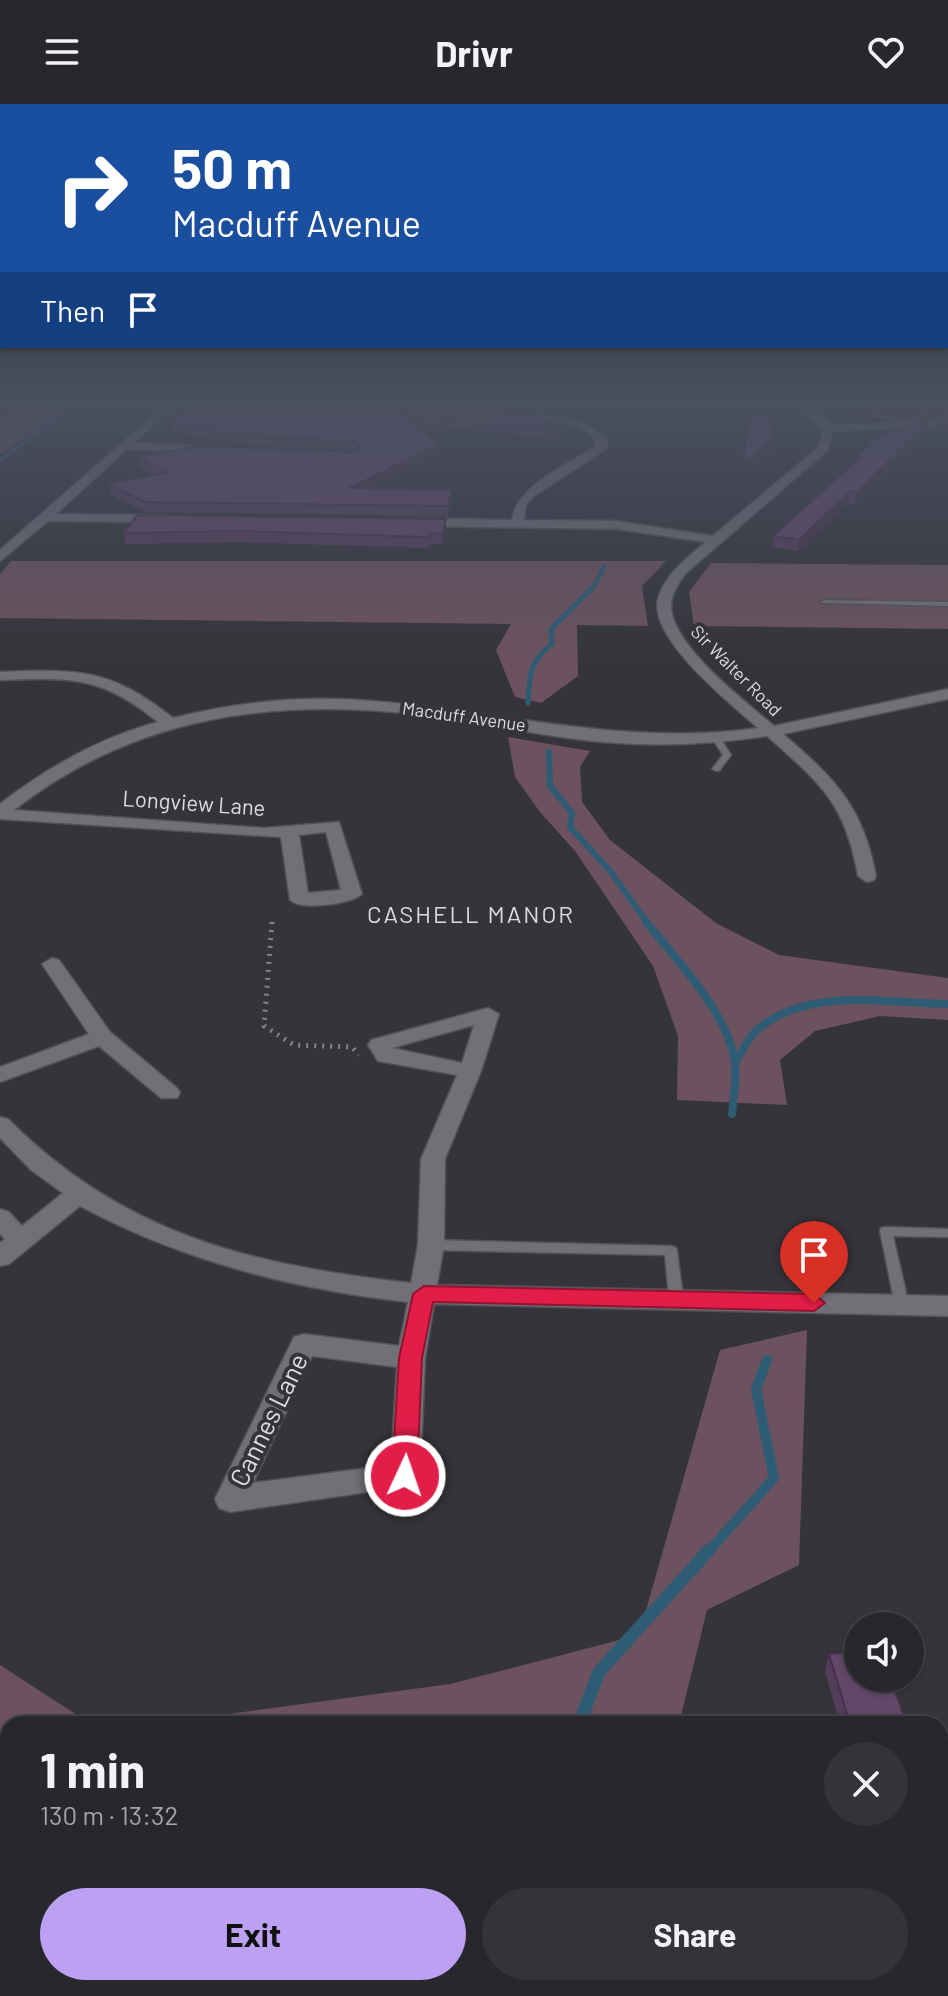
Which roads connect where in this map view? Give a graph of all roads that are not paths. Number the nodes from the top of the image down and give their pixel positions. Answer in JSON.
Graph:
{"nodes":[{"id":1,"x":81,"y":487,"type":"edge"},
{"id":2,"x":540,"y":487,"type":"edge"},
{"id":3,"x":779,"y":487,"type":"edge"},
{"id":4,"x":48,"y":517,"type":"junction"},
{"id":5,"x":175,"y":519,"type":"edge"},
{"id":6,"x":409,"y":522,"type":"edge"},
{"id":7,"x":518,"y":523,"type":"junction"},
{"id":8,"x":715,"y":540,"type":"junction"},
{"id":9,"x":0,"y":557,"type":"edge"},
{"id":10,"x":824,"y":602,"type":"dead end"},
{"id":11,"x":948,"y":604,"type":"edge"},
{"id":12,"x":0,"y":676,"type":"edge"},
{"id":13,"x":948,"y":694,"type":"edge"},
{"id":14,"x":170,"y":724,"type":"junction"},
{"id":15,"x":773,"y":734,"type":"junction"},
{"id":16,"x":716,"y":738,"type":"junction"},
{"id":17,"x":716,"y":769,"type":"dead end"},
{"id":18,"x":0,"y":813,"type":"edge"},
{"id":19,"x":289,"y":831,"type":"junction"},
{"id":20,"x":867,"y":876,"type":"dead end"},
{"id":21,"x":52,"y":964,"type":"dead end"},
{"id":22,"x":102,"y":1037,"type":"junction"},
{"id":23,"x":470,"y":1071,"type":"dead end"},
{"id":24,"x":0,"y":1075,"type":"edge"},
{"id":25,"x":169,"y":1093,"type":"dead end"},
{"id":26,"x":0,"y":1124,"type":"edge"},
{"id":27,"x":78,"y":1194,"type":"junction"},
{"id":28,"x":0,"y":1218,"type":"edge"},
{"id":29,"x":948,"y":1233,"type":"edge"},
{"id":30,"x":20,"y":1239,"type":"junction"},
{"id":31,"x":431,"y":1245,"type":"junction"},
{"id":32,"x":0,"y":1257,"type":"edge"},
{"id":33,"x":424,"y":1294,"type":"junction"},
{"id":34,"x":676,"y":1297,"type":"junction"},
{"id":35,"x":902,"y":1305,"type":"junction"},
{"id":36,"x":948,"y":1306,"type":"edge"},
{"id":37,"x":411,"y":1358,"type":"junction"}],
"edges":[{"from":1,"to":4,"type":"street"},
{"from":2,"to":7,"type":"street"},
{"from":3,"to":8,"type":"street","name":"Sir Walter Road"},
{"from":4,"to":5,"type":"street"},
{"from":4,"to":9,"type":"street"},
{"from":6,"to":7,"type":"street"},
{"from":7,"to":8,"type":"street"},
{"from":8,"to":15,"type":"street","name":"Sir Walter Road"},
{"from":10,"to":11,"type":"lane"},
{"from":12,"to":14,"type":"street"},
{"from":13,"to":15,"type":"street","name":"Macduff Avenue"},
{"from":14,"to":16,"type":"street","name":"Macduff Avenue"},
{"from":14,"to":18,"type":"street","name":"Macduff Avenue"},
{"from":15,"to":16,"type":"street","name":"Macduff Avenue"},
{"from":15,"to":20,"type":"street","name":"Sir Walter Road"},
{"from":16,"to":17,"type":"lane"},
{"from":18,"to":19,"type":"street","name":"Longview Lane"},
{"from":19,"to":19,"type":"street","name":"Longview Lane"},
{"from":21,"to":22,"type":"street"},
{"from":22,"to":24,"type":"street"},
{"from":22,"to":25,"type":"street"},
{"from":23,"to":31,"type":"street","name":"Cannes Lane"},
{"from":26,"to":27,"type":"street"},
{"from":27,"to":30,"type":"street"},
{"from":27,"to":33,"type":"street"},
{"from":28,"to":30,"type":"street"},
{"from":29,"to":35,"type":"lane"},
{"from":30,"to":32,"type":"street"},
{"from":31,"to":33,"type":"street","name":"Cannes Lane"},
{"from":31,"to":34,"type":"lane"},
{"from":33,"to":34,"type":"street"},
{"from":33,"to":37,"type":"street","name":"Cannes Lane"},
{"from":34,"to":35,"type":"street"},
{"from":35,"to":36,"type":"street"},
{"from":37,"to":37,"type":"street","name":"Cannes Lane"}]}
